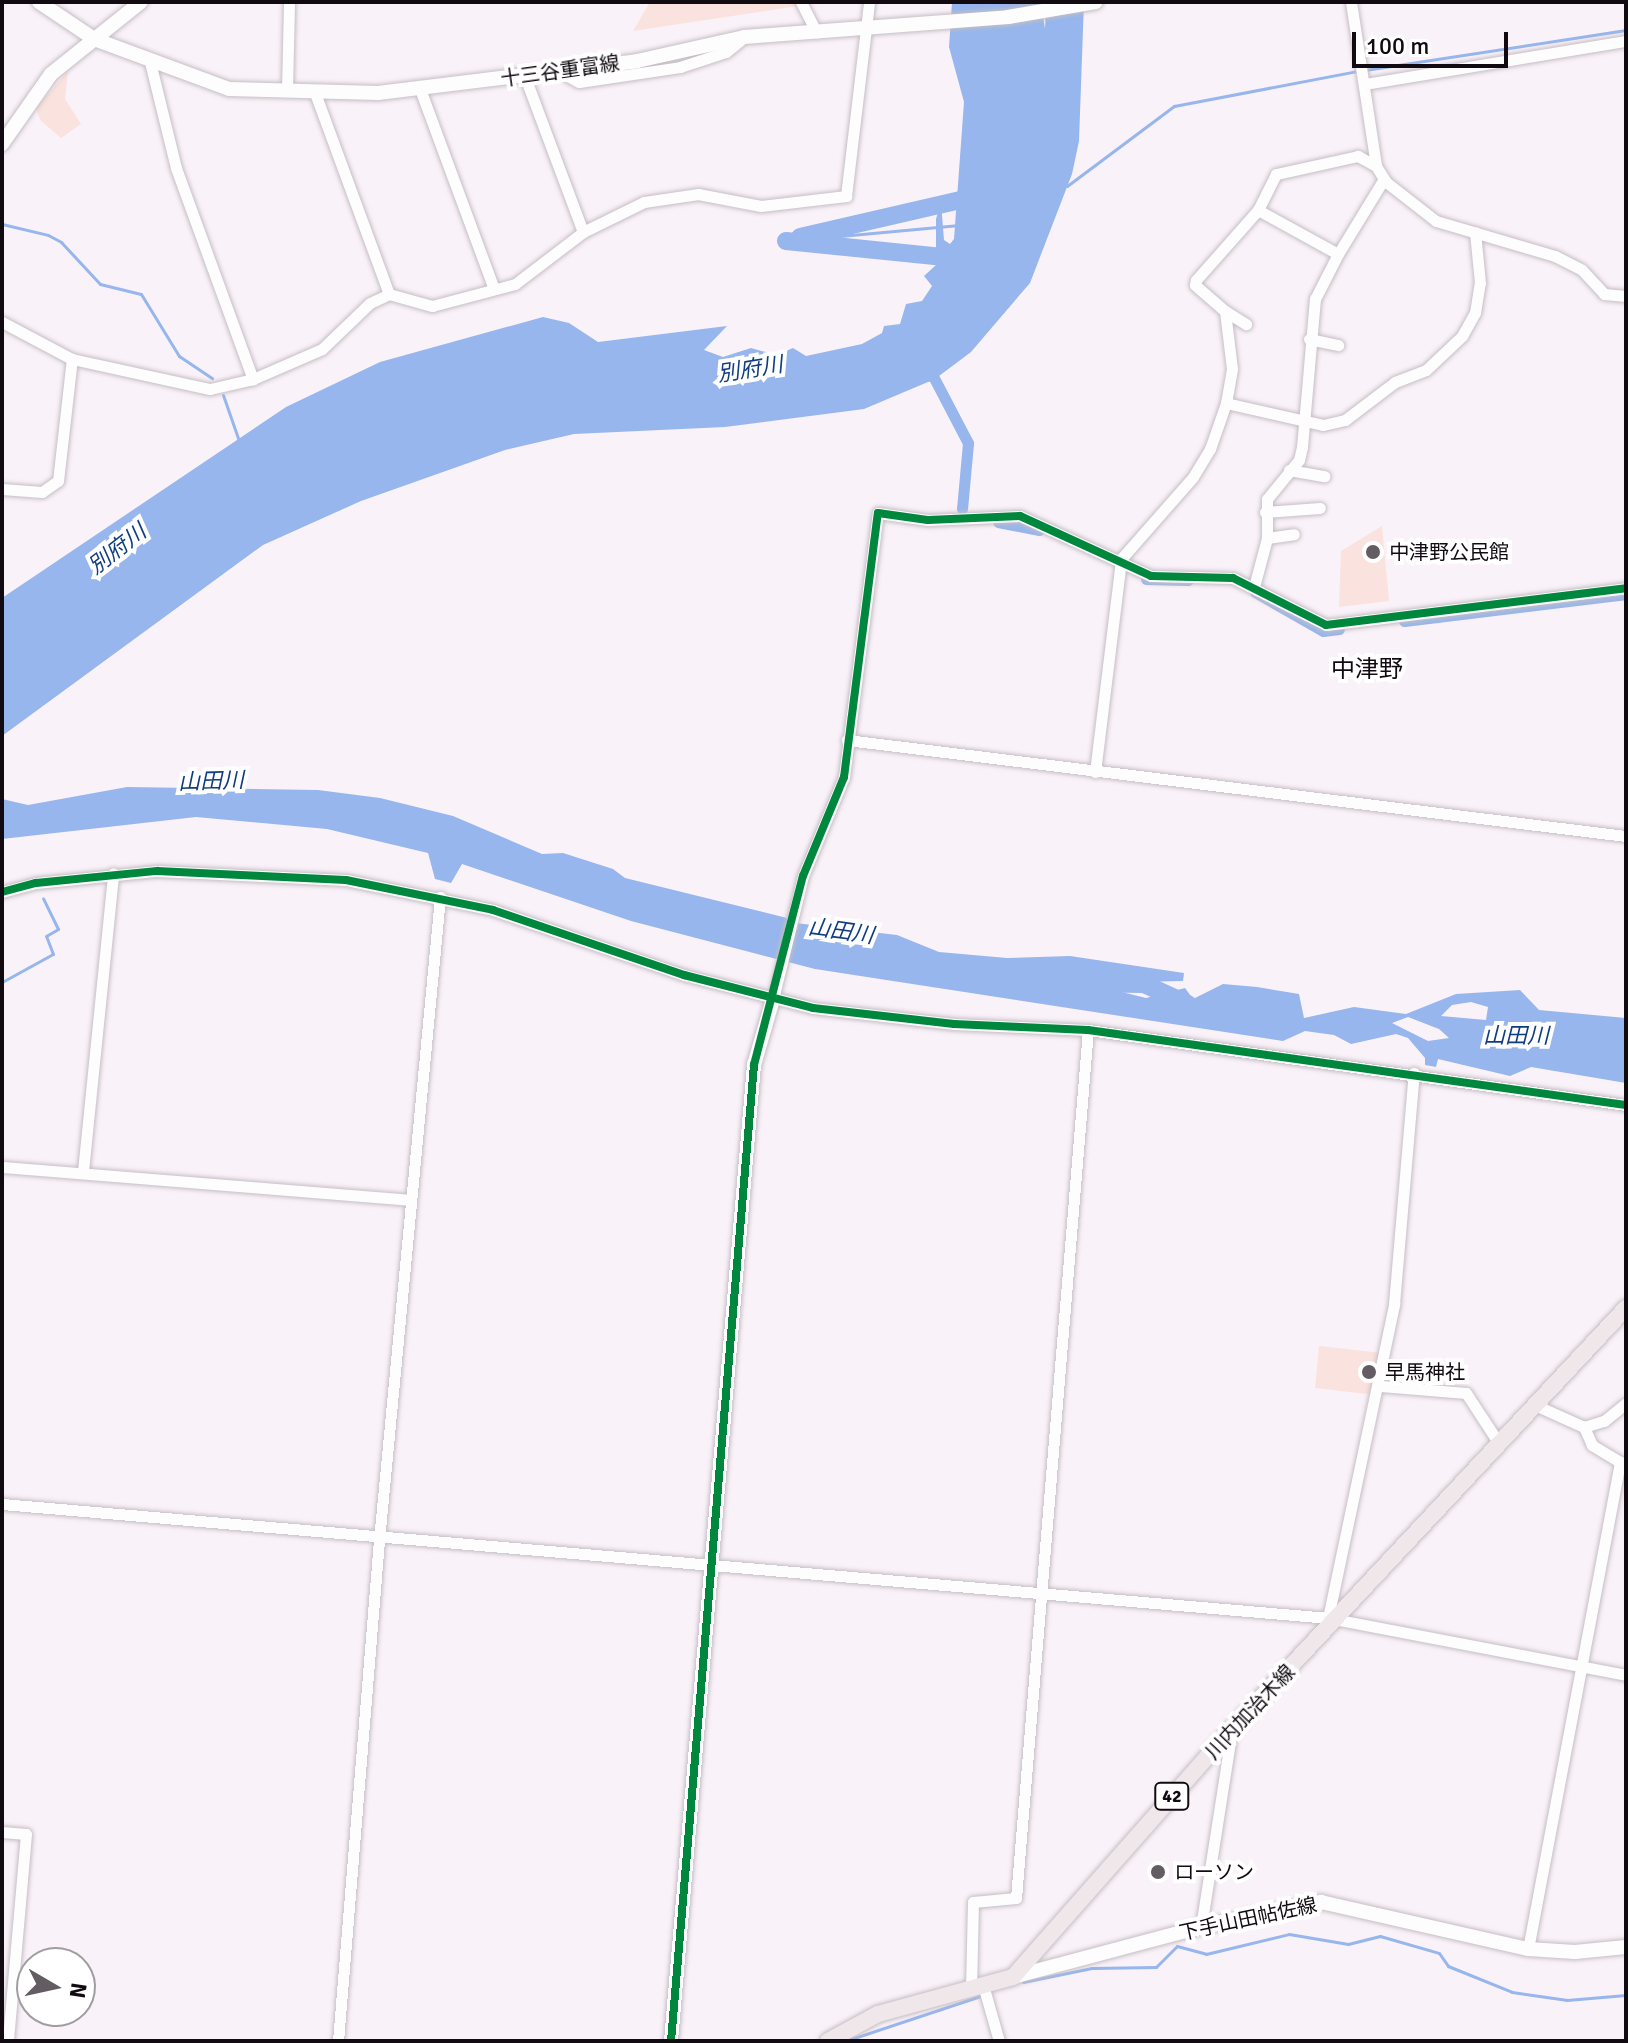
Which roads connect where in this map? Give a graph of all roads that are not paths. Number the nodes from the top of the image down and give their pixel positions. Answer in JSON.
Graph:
{"nodes":[{"id":1,"x":39,"y":2,"type":"edge"},
{"id":2,"x":141,"y":2,"type":"edge"},
{"id":3,"x":289,"y":2,"type":"edge"},
{"id":4,"x":801,"y":2,"type":"edge"},
{"id":5,"x":869,"y":2,"type":"edge"},
{"id":6,"x":1096,"y":2,"type":"edge"},
{"id":7,"x":1351,"y":2,"type":"edge"},
{"id":8,"x":867,"y":28,"type":"junction"},
{"id":9,"x":816,"y":32,"type":"junction"},
{"id":10,"x":94,"y":39,"type":"junction"},
{"id":11,"x":1626,"y":41,"type":"edge"},
{"id":12,"x":150,"y":62,"type":"junction"},
{"id":13,"x":525,"y":77,"type":"junction"},
{"id":14,"x":1364,"y":80,"type":"junction"},
{"id":15,"x":420,"y":89,"type":"junction"},
{"id":16,"x":287,"y":91,"type":"junction"},
{"id":17,"x":315,"y":93,"type":"junction"},
{"id":18,"x":2,"y":144,"type":"edge"},
{"id":19,"x":1376,"y":166,"type":"junction"},
{"id":20,"x":1384,"y":179,"type":"junction"},
{"id":21,"x":1258,"y":210,"type":"junction"},
{"id":22,"x":583,"y":232,"type":"junction"},
{"id":23,"x":1475,"y":232,"type":"junction"},
{"id":24,"x":1338,"y":254,"type":"junction"},
{"id":25,"x":494,"y":289,"type":"junction"},
{"id":26,"x":389,"y":294,"type":"junction"},
{"id":27,"x":1626,"y":296,"type":"edge"},
{"id":28,"x":1225,"y":311,"type":"junction"},
{"id":29,"x":2,"y":322,"type":"edge"},
{"id":30,"x":1246,"y":324,"type":"dead end"},
{"id":31,"x":1309,"y":339,"type":"junction"},
{"id":32,"x":1338,"y":345,"type":"dead end"},
{"id":33,"x":72,"y":359,"type":"junction"},
{"id":34,"x":253,"y":379,"type":"junction"},
{"id":35,"x":1226,"y":403,"type":"junction"},
{"id":36,"x":1304,"y":420,"type":"junction"},
{"id":37,"x":1289,"y":470,"type":"junction"},
{"id":38,"x":1324,"y":476,"type":"dead end"},
{"id":39,"x":2,"y":489,"type":"edge"},
{"id":40,"x":1320,"y":508,"type":"dead end"},
{"id":41,"x":1265,"y":512,"type":"junction"},
{"id":42,"x":1294,"y":534,"type":"dead end"},
{"id":43,"x":1267,"y":538,"type":"junction"},
{"id":44,"x":1121,"y":559,"type":"junction"},
{"id":45,"x":1254,"y":587,"type":"junction"},
{"id":46,"x":1626,"y":588,"type":"edge"},
{"id":47,"x":847,"y":740,"type":"junction"},
{"id":48,"x":1095,"y":772,"type":"junction"},
{"id":49,"x":1626,"y":836,"type":"edge"},
{"id":50,"x":113,"y":874,"type":"junction"},
{"id":51,"x":2,"y":892,"type":"edge"},
{"id":52,"x":440,"y":897,"type":"junction"},
{"id":53,"x":774,"y":993,"type":"junction"},
{"id":54,"x":1088,"y":1030,"type":"junction"},
{"id":55,"x":1414,"y":1073,"type":"junction"},
{"id":56,"x":1626,"y":1105,"type":"edge"},
{"id":57,"x":2,"y":1167,"type":"edge"},
{"id":58,"x":83,"y":1171,"type":"junction"},
{"id":59,"x":410,"y":1200,"type":"junction"},
{"id":60,"x":1626,"y":1308,"type":"edge"},
{"id":61,"x":1381,"y":1386,"type":"junction"},
{"id":62,"x":1626,"y":1403,"type":"edge"},
{"id":63,"x":1535,"y":1405,"type":"junction"},
{"id":64,"x":1584,"y":1427,"type":"junction"},
{"id":65,"x":1500,"y":1445,"type":"junction"},
{"id":66,"x":2,"y":1504,"type":"edge"},
{"id":67,"x":379,"y":1540,"type":"junction"},
{"id":68,"x":712,"y":1565,"type":"junction"},
{"id":69,"x":1041,"y":1591,"type":"junction"},
{"id":70,"x":1332,"y":1619,"type":"junction"},
{"id":71,"x":1580,"y":1667,"type":"junction"},
{"id":72,"x":1626,"y":1675,"type":"edge"},
{"id":73,"x":1232,"y":1729,"type":"junction"},
{"id":74,"x":2,"y":1832,"type":"edge"},
{"id":75,"x":1201,"y":1927,"type":"junction"},
{"id":76,"x":1626,"y":1947,"type":"edge"},
{"id":77,"x":1528,"y":1949,"type":"junction"},
{"id":78,"x":1013,"y":1977,"type":"junction"},
{"id":79,"x":977,"y":1988,"type":"junction"},
{"id":80,"x":8,"y":2041,"type":"edge"},
{"id":81,"x":338,"y":2041,"type":"edge"},
{"id":82,"x":671,"y":2041,"type":"edge"},
{"id":83,"x":828,"y":2041,"type":"edge"},
{"id":84,"x":999,"y":2041,"type":"edge"}],
"edges":[{"from":1,"to":10,"type":"main road","name":"十三谷重富線"},
{"from":2,"to":10,"type":"main road"},
{"from":3,"to":16,"type":"street"},
{"from":4,"to":9,"type":"street"},
{"from":5,"to":8,"type":"street"},
{"from":6,"to":8,"type":"main road","name":"十三谷重富線"},
{"from":7,"to":14,"type":"street"},
{"from":8,"to":9,"type":"main road","name":"十三谷重富線"},
{"from":8,"to":22,"type":"street"},
{"from":9,"to":13,"type":"main road","name":"十三谷重富線"},
{"from":10,"to":12,"type":"main road","name":"十三谷重富線"},
{"from":10,"to":18,"type":"main road"},
{"from":11,"to":14,"type":"street"},
{"from":12,"to":16,"type":"main road","name":"十三谷重富線"},
{"from":12,"to":34,"type":"street"},
{"from":13,"to":15,"type":"main road","name":"十三谷重富線"},
{"from":13,"to":22,"type":"street"},
{"from":14,"to":19,"type":"street"},
{"from":15,"to":17,"type":"main road","name":"十三谷重富線"},
{"from":15,"to":25,"type":"street"},
{"from":16,"to":17,"type":"main road","name":"十三谷重富線"},
{"from":17,"to":26,"type":"street"},
{"from":19,"to":20,"type":"street"},
{"from":19,"to":21,"type":"street"},
{"from":20,"to":23,"type":"street"},
{"from":20,"to":24,"type":"street"},
{"from":21,"to":24,"type":"street"},
{"from":21,"to":28,"type":"street"},
{"from":22,"to":25,"type":"street"},
{"from":23,"to":27,"type":"street"},
{"from":23,"to":36,"type":"street"},
{"from":24,"to":31,"type":"street"},
{"from":25,"to":26,"type":"street"},
{"from":26,"to":34,"type":"street"},
{"from":28,"to":30,"type":"street"},
{"from":28,"to":35,"type":"street"},
{"from":29,"to":33,"type":"street"},
{"from":31,"to":32,"type":"street"},
{"from":31,"to":36,"type":"street"},
{"from":33,"to":34,"type":"street"},
{"from":33,"to":39,"type":"street"},
{"from":35,"to":36,"type":"street"},
{"from":35,"to":44,"type":"street"},
{"from":36,"to":37,"type":"street"},
{"from":37,"to":38,"type":"street"},
{"from":37,"to":41,"type":"street"},
{"from":40,"to":41,"type":"street"},
{"from":41,"to":43,"type":"street"},
{"from":42,"to":43,"type":"street"},
{"from":43,"to":45,"type":"street"},
{"from":44,"to":45,"type":"street"},
{"from":44,"to":47,"type":"street"},
{"from":44,"to":48,"type":"street"},
{"from":45,"to":46,"type":"street"},
{"from":47,"to":48,"type":"street"},
{"from":47,"to":53,"type":"street"},
{"from":48,"to":49,"type":"street"},
{"from":50,"to":51,"type":"street"},
{"from":50,"to":52,"type":"street"},
{"from":50,"to":58,"type":"street"},
{"from":52,"to":53,"type":"street"},
{"from":52,"to":59,"type":"street"},
{"from":53,"to":54,"type":"street"},
{"from":53,"to":68,"type":"main road"},
{"from":54,"to":55,"type":"street"},
{"from":54,"to":69,"type":"street"},
{"from":55,"to":56,"type":"street"},
{"from":55,"to":61,"type":"street"},
{"from":57,"to":58,"type":"street"},
{"from":58,"to":59,"type":"street"},
{"from":59,"to":67,"type":"street"},
{"from":60,"to":63,"type":"main road","name":"川内加治木線","number":"42"},
{"from":61,"to":65,"type":"street"},
{"from":61,"to":70,"type":"street"},
{"from":62,"to":64,"type":"street"},
{"from":63,"to":64,"type":"street"},
{"from":63,"to":65,"type":"main road","name":"川内加治木線","number":"42"},
{"from":64,"to":71,"type":"street"},
{"from":65,"to":70,"type":"main road","name":"川内加治木線","number":"42"},
{"from":66,"to":67,"type":"street"},
{"from":67,"to":68,"type":"street"},
{"from":67,"to":81,"type":"street"},
{"from":68,"to":69,"type":"street"},
{"from":68,"to":82,"type":"main road"},
{"from":69,"to":70,"type":"street"},
{"from":69,"to":79,"type":"street"},
{"from":70,"to":71,"type":"street"},
{"from":70,"to":73,"type":"main road","name":"川内加治木線","number":"42"},
{"from":71,"to":72,"type":"street"},
{"from":71,"to":77,"type":"street"},
{"from":73,"to":75,"type":"street"},
{"from":73,"to":78,"type":"main road","name":"川内加治木線","number":"42"},
{"from":74,"to":80,"type":"street"},
{"from":75,"to":77,"type":"main road","name":"下手山田帖佐線"},
{"from":75,"to":78,"type":"main road","name":"下手山田帖佐線"},
{"from":76,"to":77,"type":"main road","name":"下手山田帖佐線"},
{"from":78,"to":79,"type":"main road"},
{"from":79,"to":83,"type":"main road"},
{"from":79,"to":84,"type":"street"}]}
